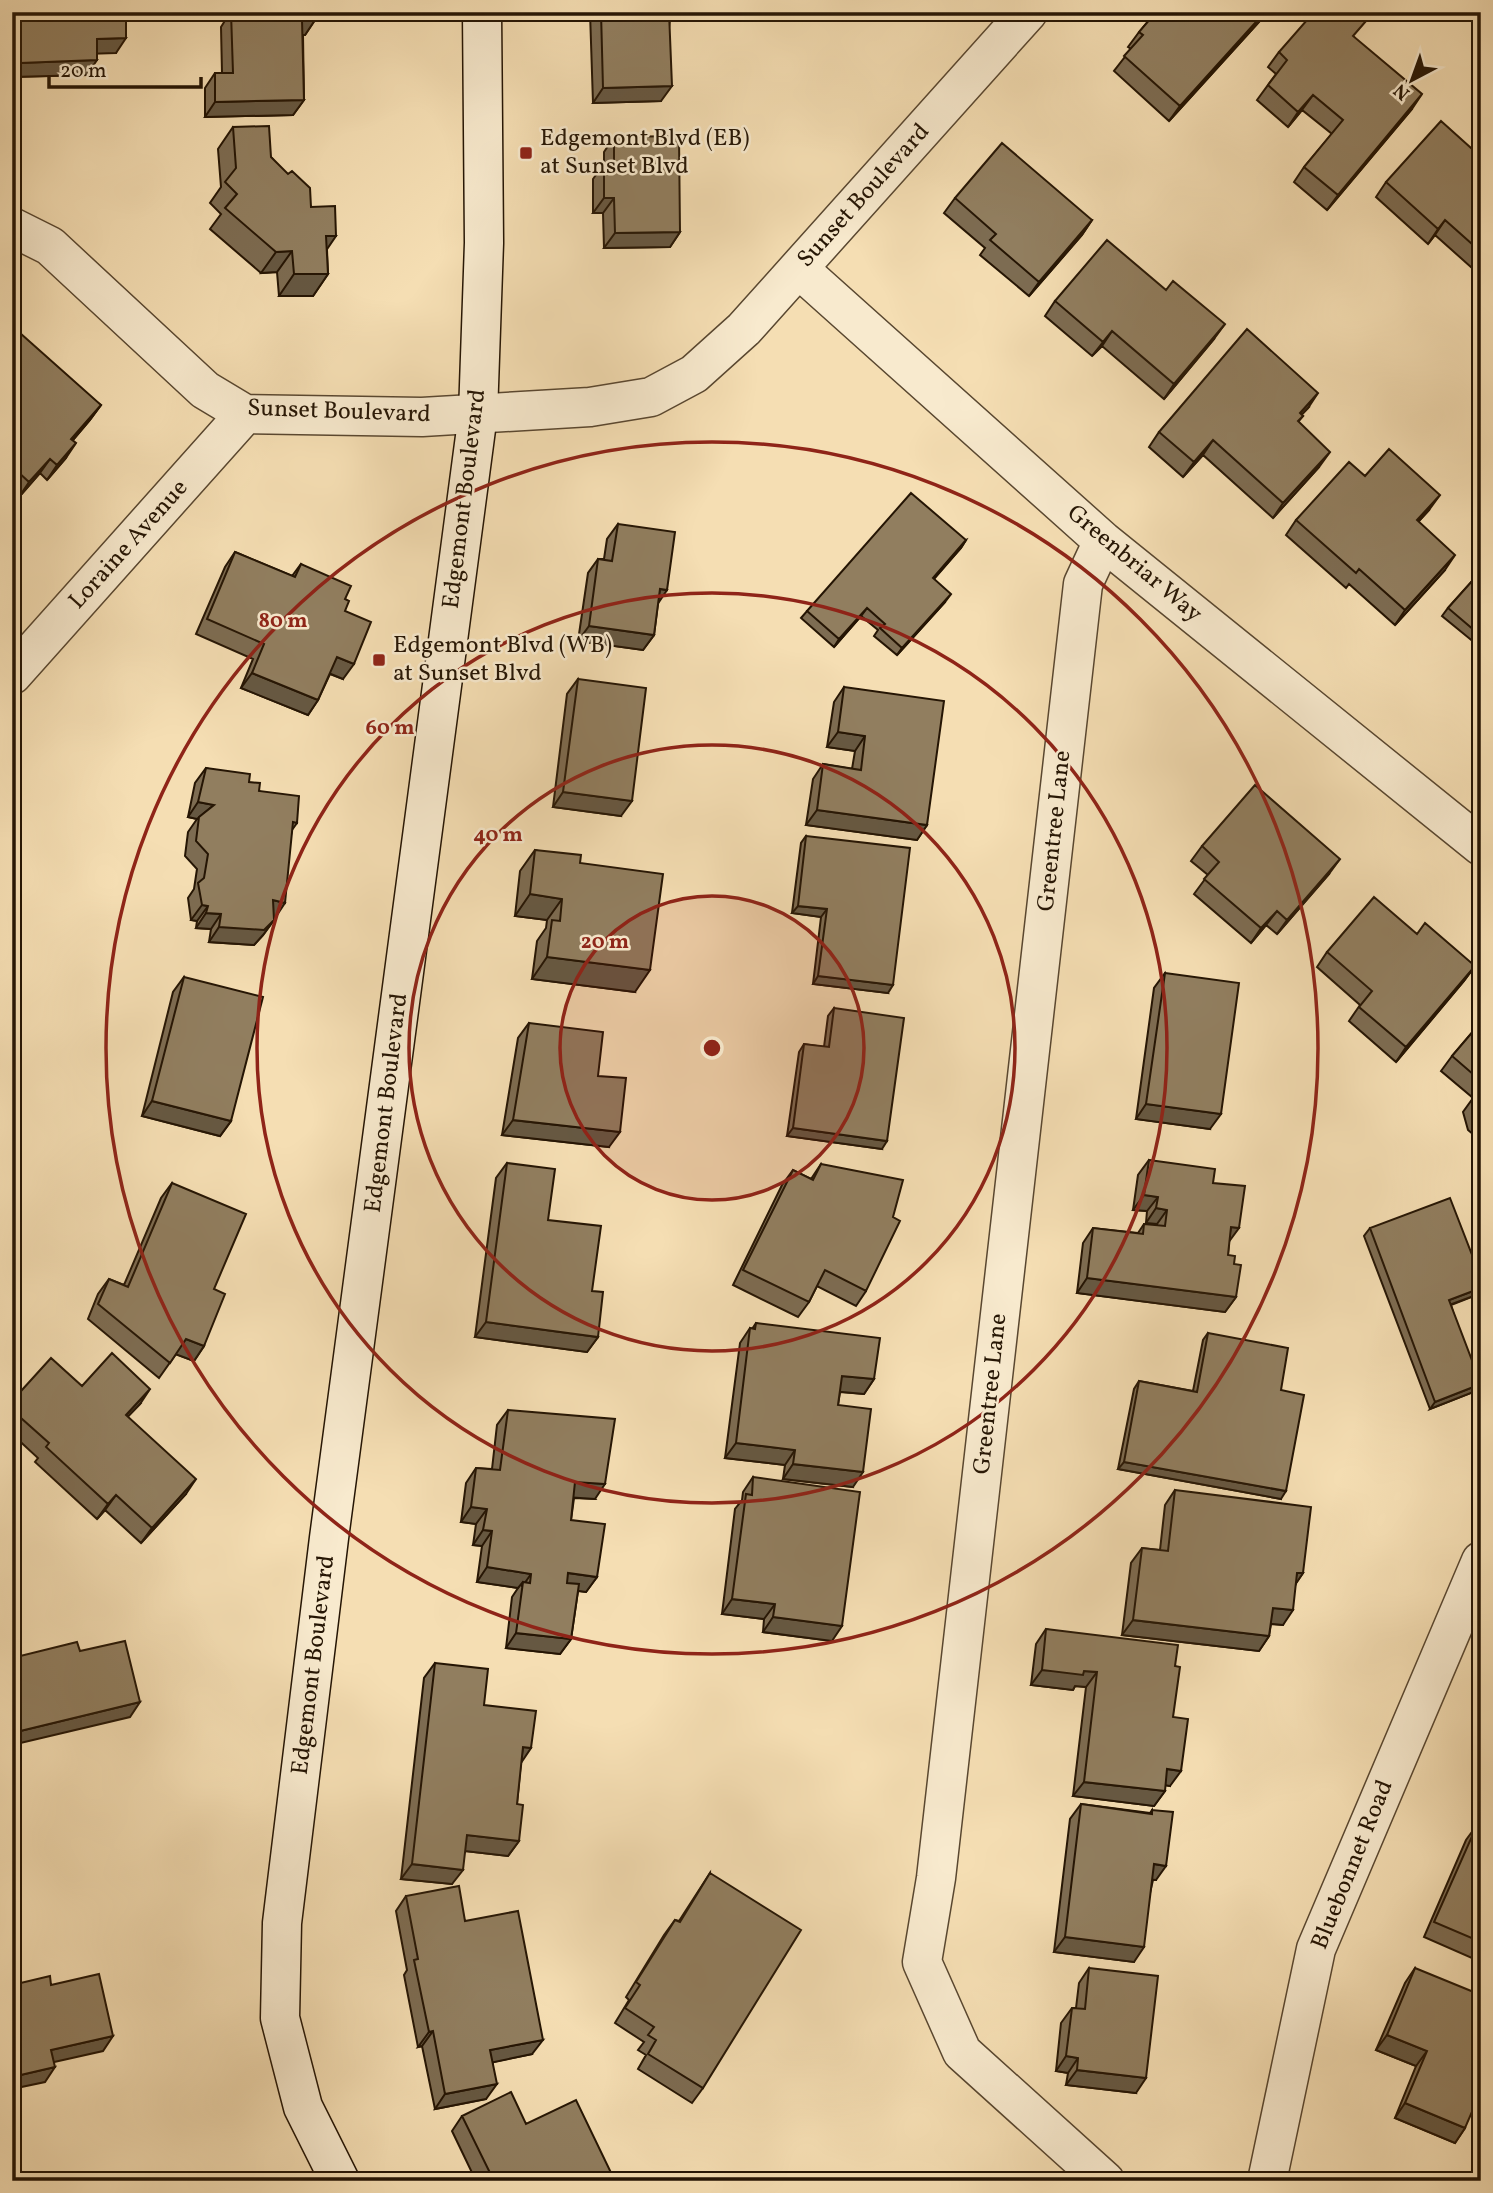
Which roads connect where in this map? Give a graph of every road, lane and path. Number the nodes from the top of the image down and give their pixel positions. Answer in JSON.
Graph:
{"nodes":[{"id":1,"x":482,"y":12,"type":"edge"},
{"id":2,"x":1028,"y":12,"type":"edge"},
{"id":3,"x":12,"y":227,"type":"edge"},
{"id":4,"x":799,"y":269,"type":"junction"},
{"id":5,"x":245,"y":414,"type":"junction"},
{"id":6,"x":478,"y":414,"type":"junction"},
{"id":7,"x":1103,"y":541,"type":"junction"},
{"id":8,"x":12,"y":675,"type":"edge"},
{"id":9,"x":1481,"y":846,"type":"edge"},
{"id":10,"x":1481,"y":1561,"type":"edge"},
{"id":11,"x":340,"y":2181,"type":"edge"},
{"id":12,"x":1105,"y":2181,"type":"edge"},
{"id":13,"x":1268,"y":2181,"type":"edge"}],
"edges":[{"from":1,"to":6,"type":"street","name":"Edgemont Boulevard"},
{"from":2,"to":4,"type":"street","name":"Sunset Boulevard"},
{"from":3,"to":5,"type":"street","name":"Sunset Boulevard"},
{"from":4,"to":6,"type":"street","name":"Sunset Boulevard"},
{"from":4,"to":7,"type":"street","name":"Greenbriar Way"},
{"from":5,"to":6,"type":"street","name":"Sunset Boulevard"},
{"from":5,"to":8,"type":"street","name":"Loraine Avenue"},
{"from":6,"to":11,"type":"street","name":"Edgemont Boulevard"},
{"from":7,"to":9,"type":"street","name":"Greenbriar Way"},
{"from":7,"to":12,"type":"street","name":"Greentree Lane"},
{"from":10,"to":13,"type":"street","name":"Bluebonnet Road"}]}
